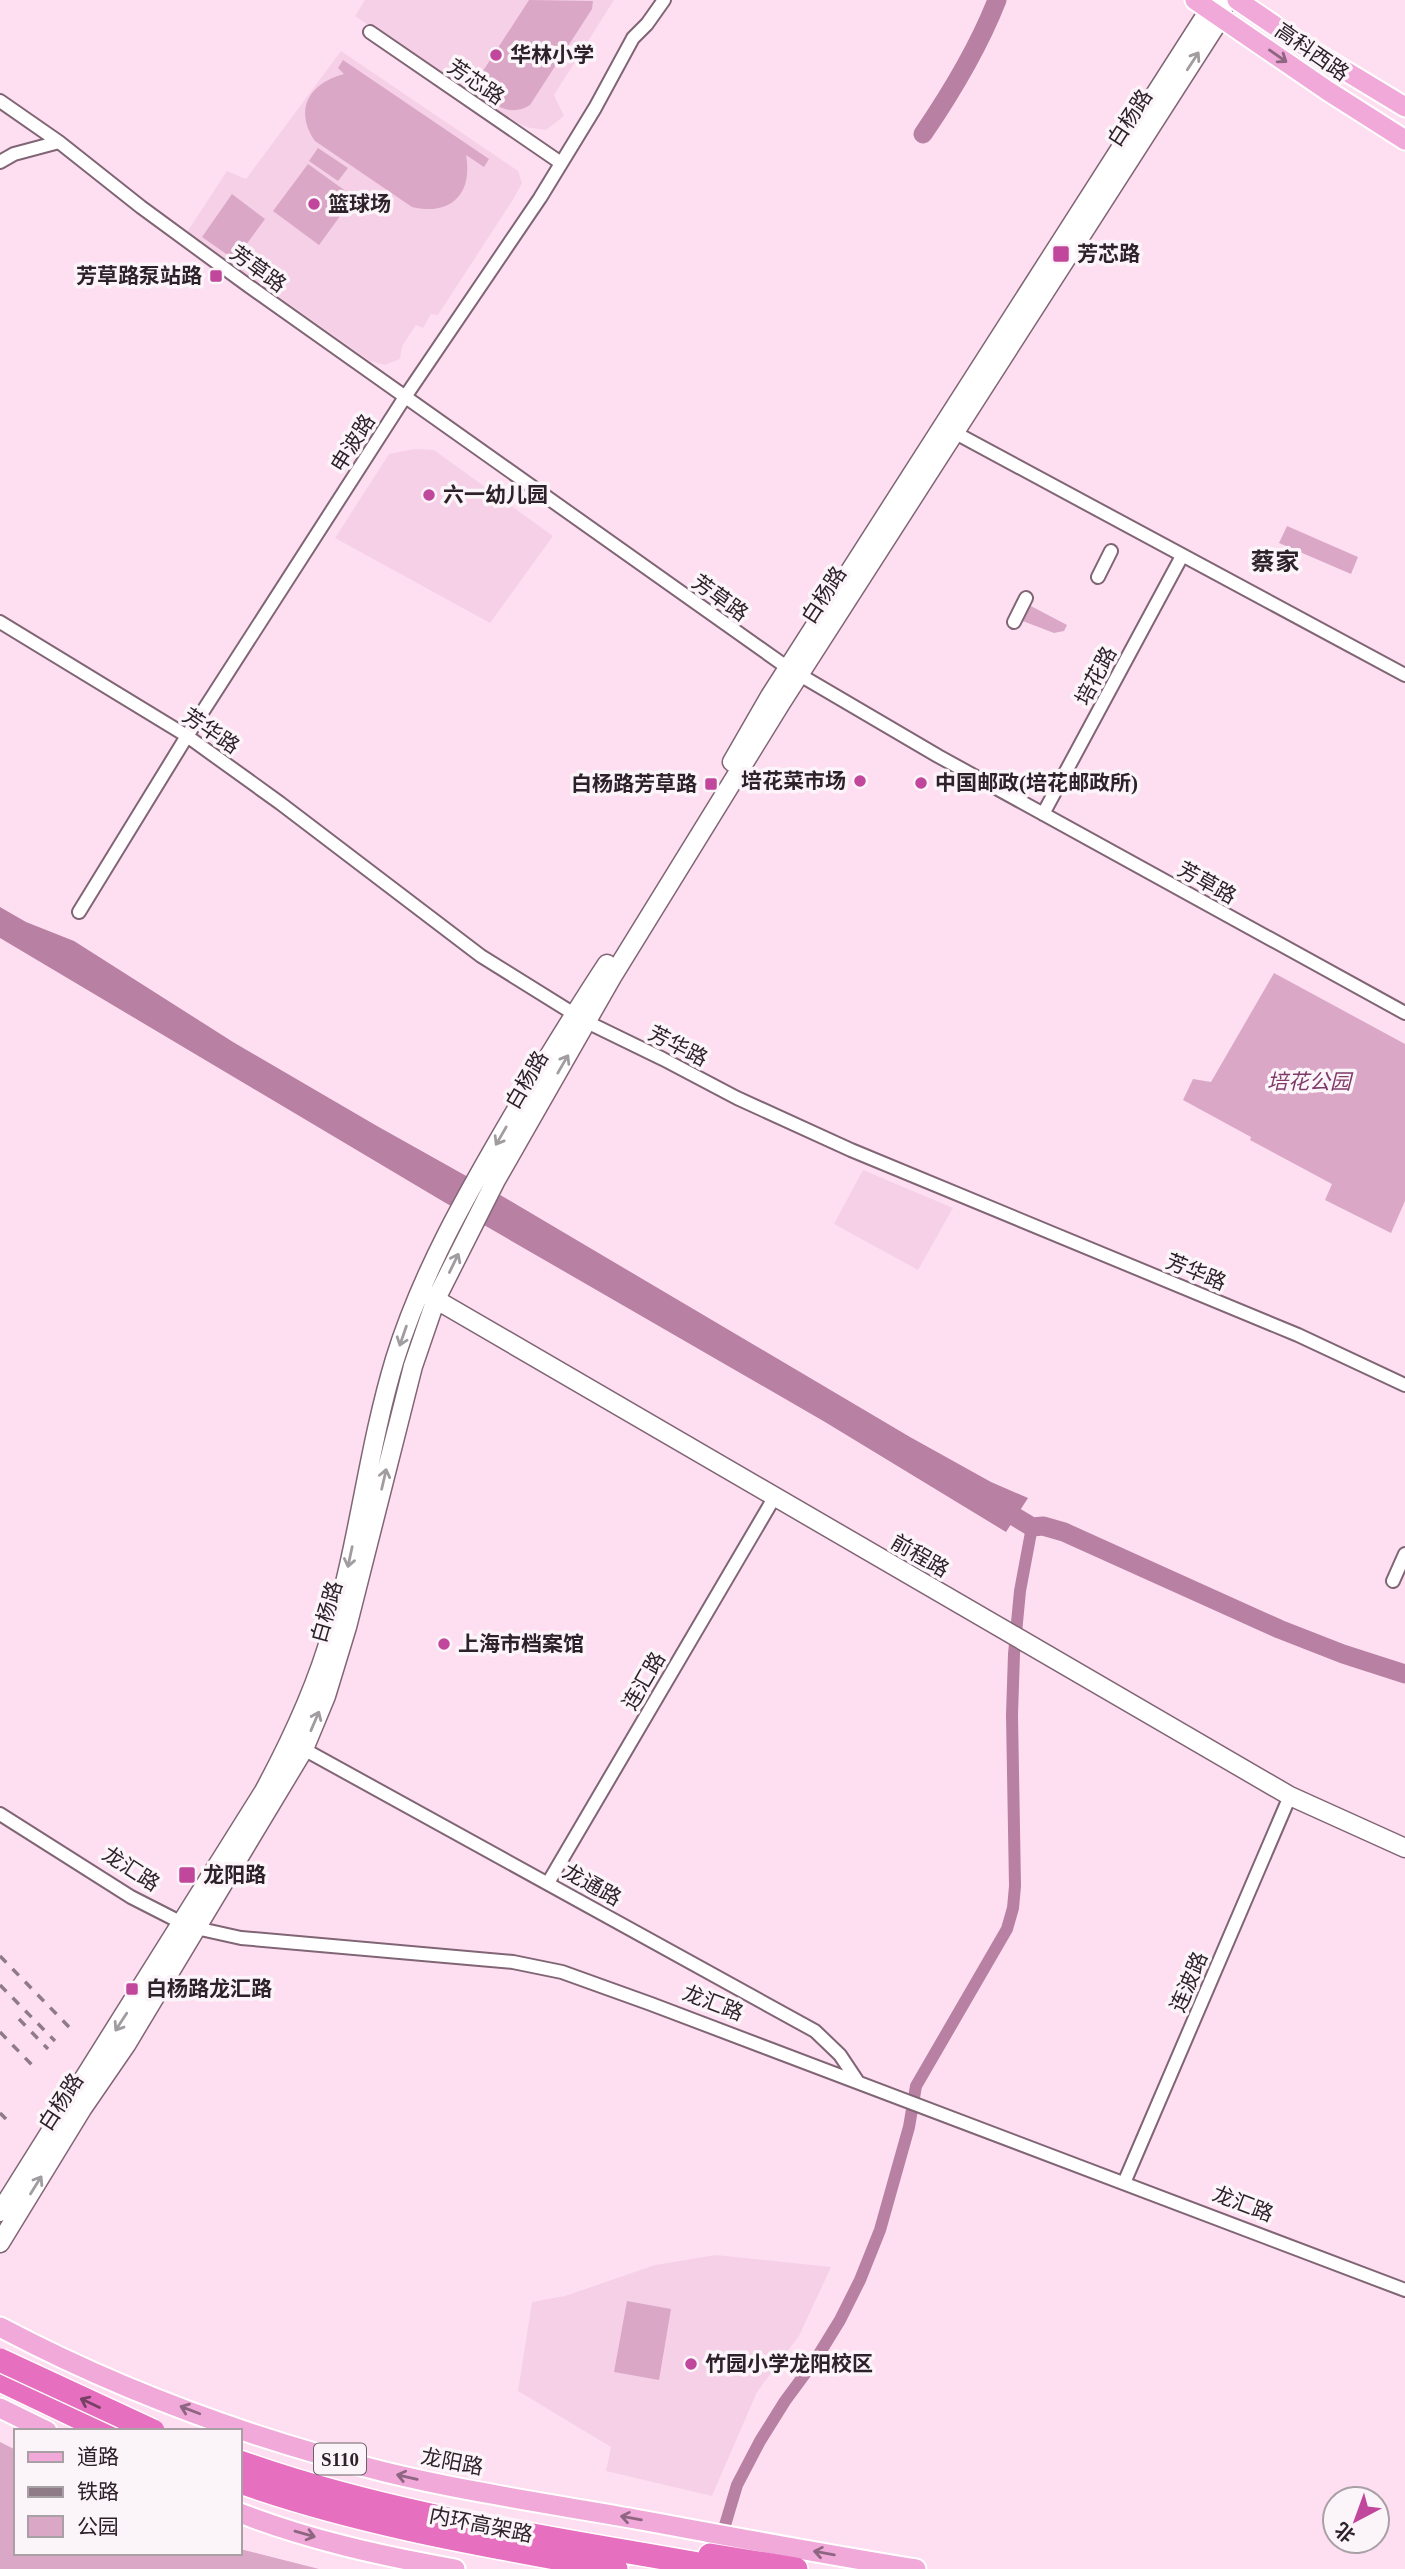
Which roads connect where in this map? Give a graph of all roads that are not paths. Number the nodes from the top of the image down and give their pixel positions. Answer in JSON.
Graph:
{"nodes":[{"id":1,"x":664,"y":0,"type":"edge"},
{"id":2,"x":1237,"y":0,"type":"edge"},
{"id":3,"x":1213,"y":5,"type":"edge"},
{"id":4,"x":370,"y":32,"type":"dead end"},
{"id":5,"x":0,"y":101,"type":"edge"},
{"id":6,"x":1405,"y":107,"type":"edge"},
{"id":7,"x":1405,"y":140,"type":"edge"},
{"id":8,"x":59,"y":142,"type":"junction"},
{"id":9,"x":0,"y":162,"type":"edge"},
{"id":10,"x":561,"y":163,"type":"junction"},
{"id":11,"x":405,"y":397,"type":"junction"},
{"id":12,"x":950,"y":429,"type":"junction"},
{"id":13,"x":1111,"y":551,"type":"dead end"},
{"id":14,"x":1182,"y":556,"type":"junction"},
{"id":15,"x":1098,"y":577,"type":"dead end"},
{"id":16,"x":1026,"y":598,"type":"dead end"},
{"id":17,"x":0,"y":622,"type":"edge"},
{"id":18,"x":1014,"y":622,"type":"dead end"},
{"id":19,"x":793,"y":672,"type":"junction"},
{"id":20,"x":1405,"y":675,"type":"edge"},
{"id":21,"x":187,"y":736,"type":"junction"},
{"id":22,"x":1043,"y":814,"type":"junction"},
{"id":23,"x":79,"y":912,"type":"dead end"},
{"id":24,"x":1405,"y":1013,"type":"edge"},
{"id":25,"x":580,"y":1018,"type":"junction"},
{"id":26,"x":484,"y":1182,"type":"junction"},
{"id":27,"x":419,"y":1292,"type":"junction"},
{"id":28,"x":436,"y":1299,"type":"junction"},
{"id":29,"x":1405,"y":1385,"type":"edge"},
{"id":30,"x":774,"y":1498,"type":"junction"},
{"id":31,"x":1405,"y":1554,"type":"edge"},
{"id":32,"x":1393,"y":1581,"type":"dead end"},
{"id":33,"x":297,"y":1745,"type":"junction"},
{"id":34,"x":1290,"y":1796,"type":"junction"},
{"id":35,"x":0,"y":1814,"type":"edge"},
{"id":36,"x":1405,"y":1848,"type":"edge"},
{"id":37,"x":548,"y":1883,"type":"junction"},
{"id":38,"x":189,"y":1925,"type":"junction"},
{"id":39,"x":858,"y":2082,"type":"junction"},
{"id":40,"x":1124,"y":2183,"type":"junction"},
{"id":41,"x":0,"y":2212,"type":"edge"},
{"id":42,"x":0,"y":2243,"type":"edge"},
{"id":43,"x":1405,"y":2290,"type":"edge"},
{"id":44,"x":0,"y":2327,"type":"edge"},
{"id":45,"x":0,"y":2360,"type":"edge"},
{"id":46,"x":0,"y":2380,"type":"edge"},
{"id":47,"x":0,"y":2408,"type":"edge"},
{"id":48,"x":43,"y":2429,"type":"edge"},
{"id":49,"x":103,"y":2429,"type":"edge"},
{"id":50,"x":149,"y":2429,"type":"edge"},
{"id":51,"x":241,"y":2429,"type":"edge"},
{"id":52,"x":242,"y":2429,"type":"edge"},
{"id":53,"x":242,"y":2463,"type":"edge"},
{"id":54,"x":242,"y":2482,"type":"edge"},
{"id":55,"x":284,"y":2488,"type":"junction"},
{"id":56,"x":242,"y":2514,"type":"edge"},
{"id":57,"x":695,"y":2549,"type":"junction"},
{"id":58,"x":738,"y":2556,"type":"edge"},
{"id":59,"x":455,"y":2569,"type":"edge"},
{"id":60,"x":616,"y":2569,"type":"edge"},
{"id":61,"x":796,"y":2569,"type":"edge"},
{"id":62,"x":916,"y":2569,"type":"edge"}],
"edges":[{"from":1,"to":10,"type":"street","name":"申波路"},
{"from":2,"to":6,"type":"main road","name":"高科西路"},
{"from":3,"to":7,"type":"main road","name":"高科西路","one_way":true},
{"from":3,"to":12,"type":"main road","name":"白杨路"},
{"from":4,"to":10,"type":"street","name":"芳芯路"},
{"from":5,"to":8,"type":"street","name":"芳草路"},
{"from":8,"to":9,"type":"street"},
{"from":8,"to":11,"type":"street","name":"芳草路"},
{"from":10,"to":11,"type":"street","name":"申波路"},
{"from":11,"to":19,"type":"street","name":"芳草路"},
{"from":11,"to":21,"type":"street","name":"申波路"},
{"from":12,"to":14,"type":"street"},
{"from":12,"to":19,"type":"main road","name":"白杨路"},
{"from":13,"to":15,"type":"street"},
{"from":14,"to":20,"type":"street"},
{"from":14,"to":22,"type":"street","name":"培花路"},
{"from":16,"to":18,"type":"street"},
{"from":17,"to":21,"type":"street","name":"芳华路"},
{"from":19,"to":22,"type":"street","name":"芳草路"},
{"from":19,"to":25,"type":"main road","name":"白杨路"},
{"from":21,"to":23,"type":"street","name":"申波路"},
{"from":21,"to":25,"type":"street","name":"芳华路"},
{"from":22,"to":24,"type":"street","name":"芳草路"},
{"from":25,"to":26,"type":"main road","name":"白杨路"},
{"from":25,"to":29,"type":"street","name":"芳华路"},
{"from":26,"to":27,"type":"main road","name":"白杨路"},
{"from":28,"to":26,"type":"main road","name":"白杨路","one_way":true},
{"from":27,"to":28,"type":"main road","name":"前程路"},
{"from":27,"to":33,"type":"main road","name":"白杨路","one_way":true},
{"from":28,"to":30,"type":"main road","name":"前程路"},
{"from":33,"to":28,"type":"main road","name":"白杨路","one_way":true},
{"from":30,"to":34,"type":"main road","name":"前程路"},
{"from":30,"to":37,"type":"street","name":"连汇路"},
{"from":31,"to":32,"type":"street"},
{"from":33,"to":37,"type":"street","name":"龙通路"},
{"from":33,"to":38,"type":"main road","name":"白杨路"},
{"from":34,"to":36,"type":"main road","name":"前程路"},
{"from":34,"to":40,"type":"street","name":"连波路"},
{"from":35,"to":38,"type":"street","name":"龙汇路"},
{"from":37,"to":39,"type":"street","name":"龙通路"},
{"from":38,"to":39,"type":"street","name":"龙汇路"},
{"from":38,"to":41,"type":"main road","name":"白杨路","one_way":true},
{"from":42,"to":38,"type":"main road","name":"白杨路","one_way":true},
{"from":39,"to":40,"type":"street","name":"龙汇路"},
{"from":40,"to":43,"type":"street","name":"龙汇路"},
{"from":51,"to":44,"type":"main road","name":"龙阳路","number":"S110","one_way":true},
{"from":50,"to":45,"type":"highway","one_way":true,"bridge":true},
{"from":46,"to":49,"type":"highway"},
{"from":47,"to":48,"type":"main road"},
{"from":57,"to":52,"type":"main road","name":"龙阳路","number":"S110","one_way":true},
{"from":53,"to":55,"type":"highway","name":"内环高架路"},
{"from":54,"to":55,"type":"highway","name":"内环高架路"},
{"from":55,"to":57,"type":"highway","name":"内环高架路"},
{"from":55,"to":60,"type":"highway","name":"内环高架路"},
{"from":56,"to":59,"type":"main road","one_way":true},
{"from":57,"to":58,"type":"highway","name":"内环高架路"},
{"from":58,"to":61,"type":"highway","name":"内环高架路"},
{"from":62,"to":58,"type":"main road","one_way":true}]}
